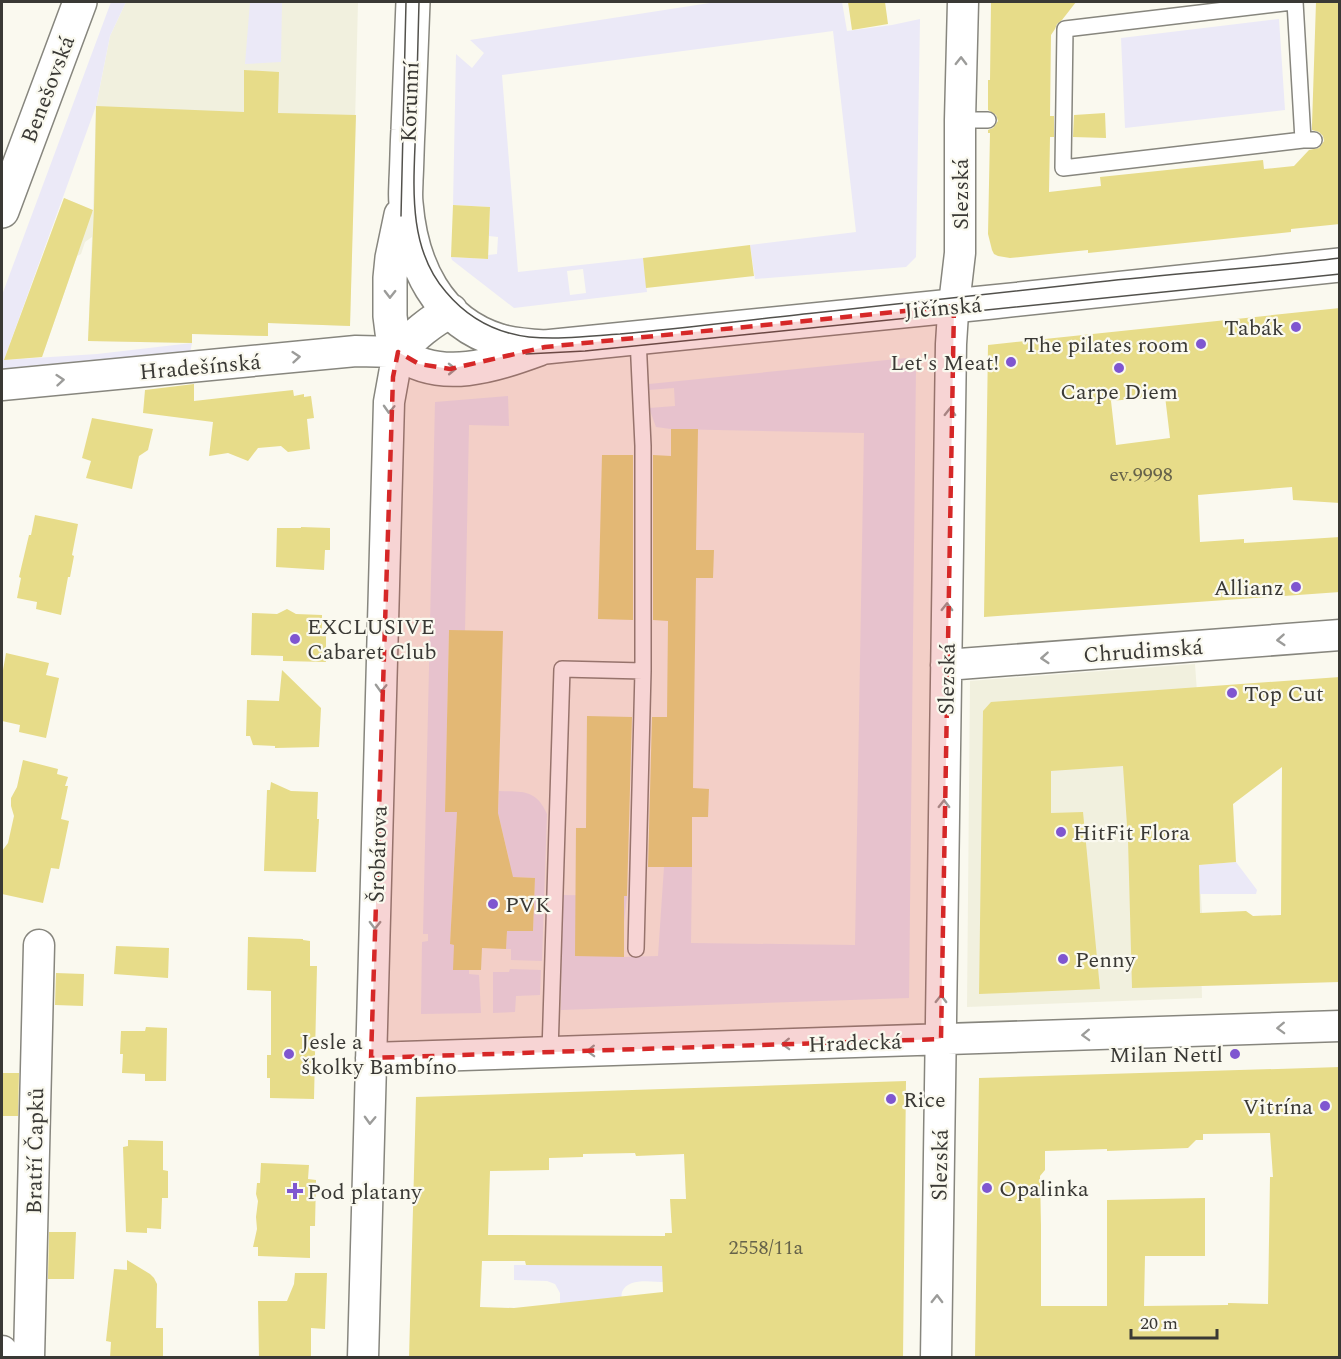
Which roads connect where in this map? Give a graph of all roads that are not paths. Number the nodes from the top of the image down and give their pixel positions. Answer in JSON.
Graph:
{"nodes":[{"id":1,"x":80,"y":2,"type":"edge"},
{"id":2,"x":414,"y":2,"type":"edge"},
{"id":3,"x":963,"y":2,"type":"edge"},
{"id":4,"x":1293,"y":2,"type":"edge"},
{"id":5,"x":403,"y":209,"type":"junction"},
{"id":6,"x":2,"y":211,"type":"edge"},
{"id":7,"x":1340,"y":265,"type":"edge"},
{"id":8,"x":954,"y":306,"type":"junction"},
{"id":9,"x":445,"y":314,"type":"junction"},
{"id":10,"x":638,"y":338,"type":"junction"},
{"id":11,"x":536,"y":351,"type":"junction"},
{"id":12,"x":398,"y":352,"type":"junction"},
{"id":13,"x":2,"y":386,"type":"edge"},
{"id":14,"x":1340,"y":635,"type":"edge"},
{"id":15,"x":946,"y":665,"type":"junction"},
{"id":16,"x":643,"y":671,"type":"junction"},
{"id":17,"x":39,"y":945,"type":"dead end"},
{"id":18,"x":636,"y":949,"type":"dead end"},
{"id":19,"x":1340,"y":1026,"type":"edge"},
{"id":20,"x":941,"y":1039,"type":"junction"},
{"id":21,"x":550,"y":1052,"type":"junction"},
{"id":22,"x":372,"y":1058,"type":"junction"},
{"id":23,"x":2,"y":1351,"type":"edge"},
{"id":24,"x":6,"y":1358,"type":"edge"},
{"id":25,"x":29,"y":1358,"type":"edge"},
{"id":26,"x":363,"y":1358,"type":"edge"},
{"id":27,"x":936,"y":1358,"type":"edge"}],
"edges":[{"from":1,"to":6,"type":"street","name":"Benešovská"},
{"from":2,"to":5,"type":"street","name":"Korunní"},
{"from":8,"to":3,"type":"street","name":"Slezská","one_way":true},
{"from":4,"to":4,"type":"lane"},
{"from":5,"to":9,"type":"street","name":"Korunní"},
{"from":5,"to":12,"type":"street","name":"Korunní","one_way":true},
{"from":7,"to":8,"type":"street","name":"Jičínská"},
{"from":8,"to":10,"type":"street","name":"Jičínská"},
{"from":15,"to":8,"type":"street","name":"Slezská","one_way":true},
{"from":9,"to":11,"type":"street","name":"Jičínská"},
{"from":9,"to":12,"type":"street"},
{"from":10,"to":11,"type":"street","name":"Jičínská"},
{"from":10,"to":16,"type":"lane"},
{"from":12,"to":11,"type":"street","name":"Jičínská","one_way":true},
{"from":13,"to":12,"type":"street","name":"Hradešínská","one_way":true},
{"from":12,"to":22,"type":"street","name":"Šrobárova","one_way":true},
{"from":14,"to":15,"type":"street","name":"Chrudimská","one_way":true},
{"from":20,"to":15,"type":"street","name":"Slezská","one_way":true},
{"from":16,"to":18,"type":"lane"},
{"from":16,"to":21,"type":"lane"},
{"from":17,"to":25,"type":"street","name":"Bratří Čapků"},
{"from":19,"to":20,"type":"street","name":"Hradecká","one_way":true},
{"from":20,"to":21,"type":"street","name":"Hradecká","one_way":true},
{"from":27,"to":20,"type":"street","name":"Slezská","one_way":true},
{"from":21,"to":22,"type":"street","name":"Hradecká"},
{"from":22,"to":26,"type":"street","name":"Šrobárova","one_way":true},
{"from":23,"to":24,"type":"street"}]}
